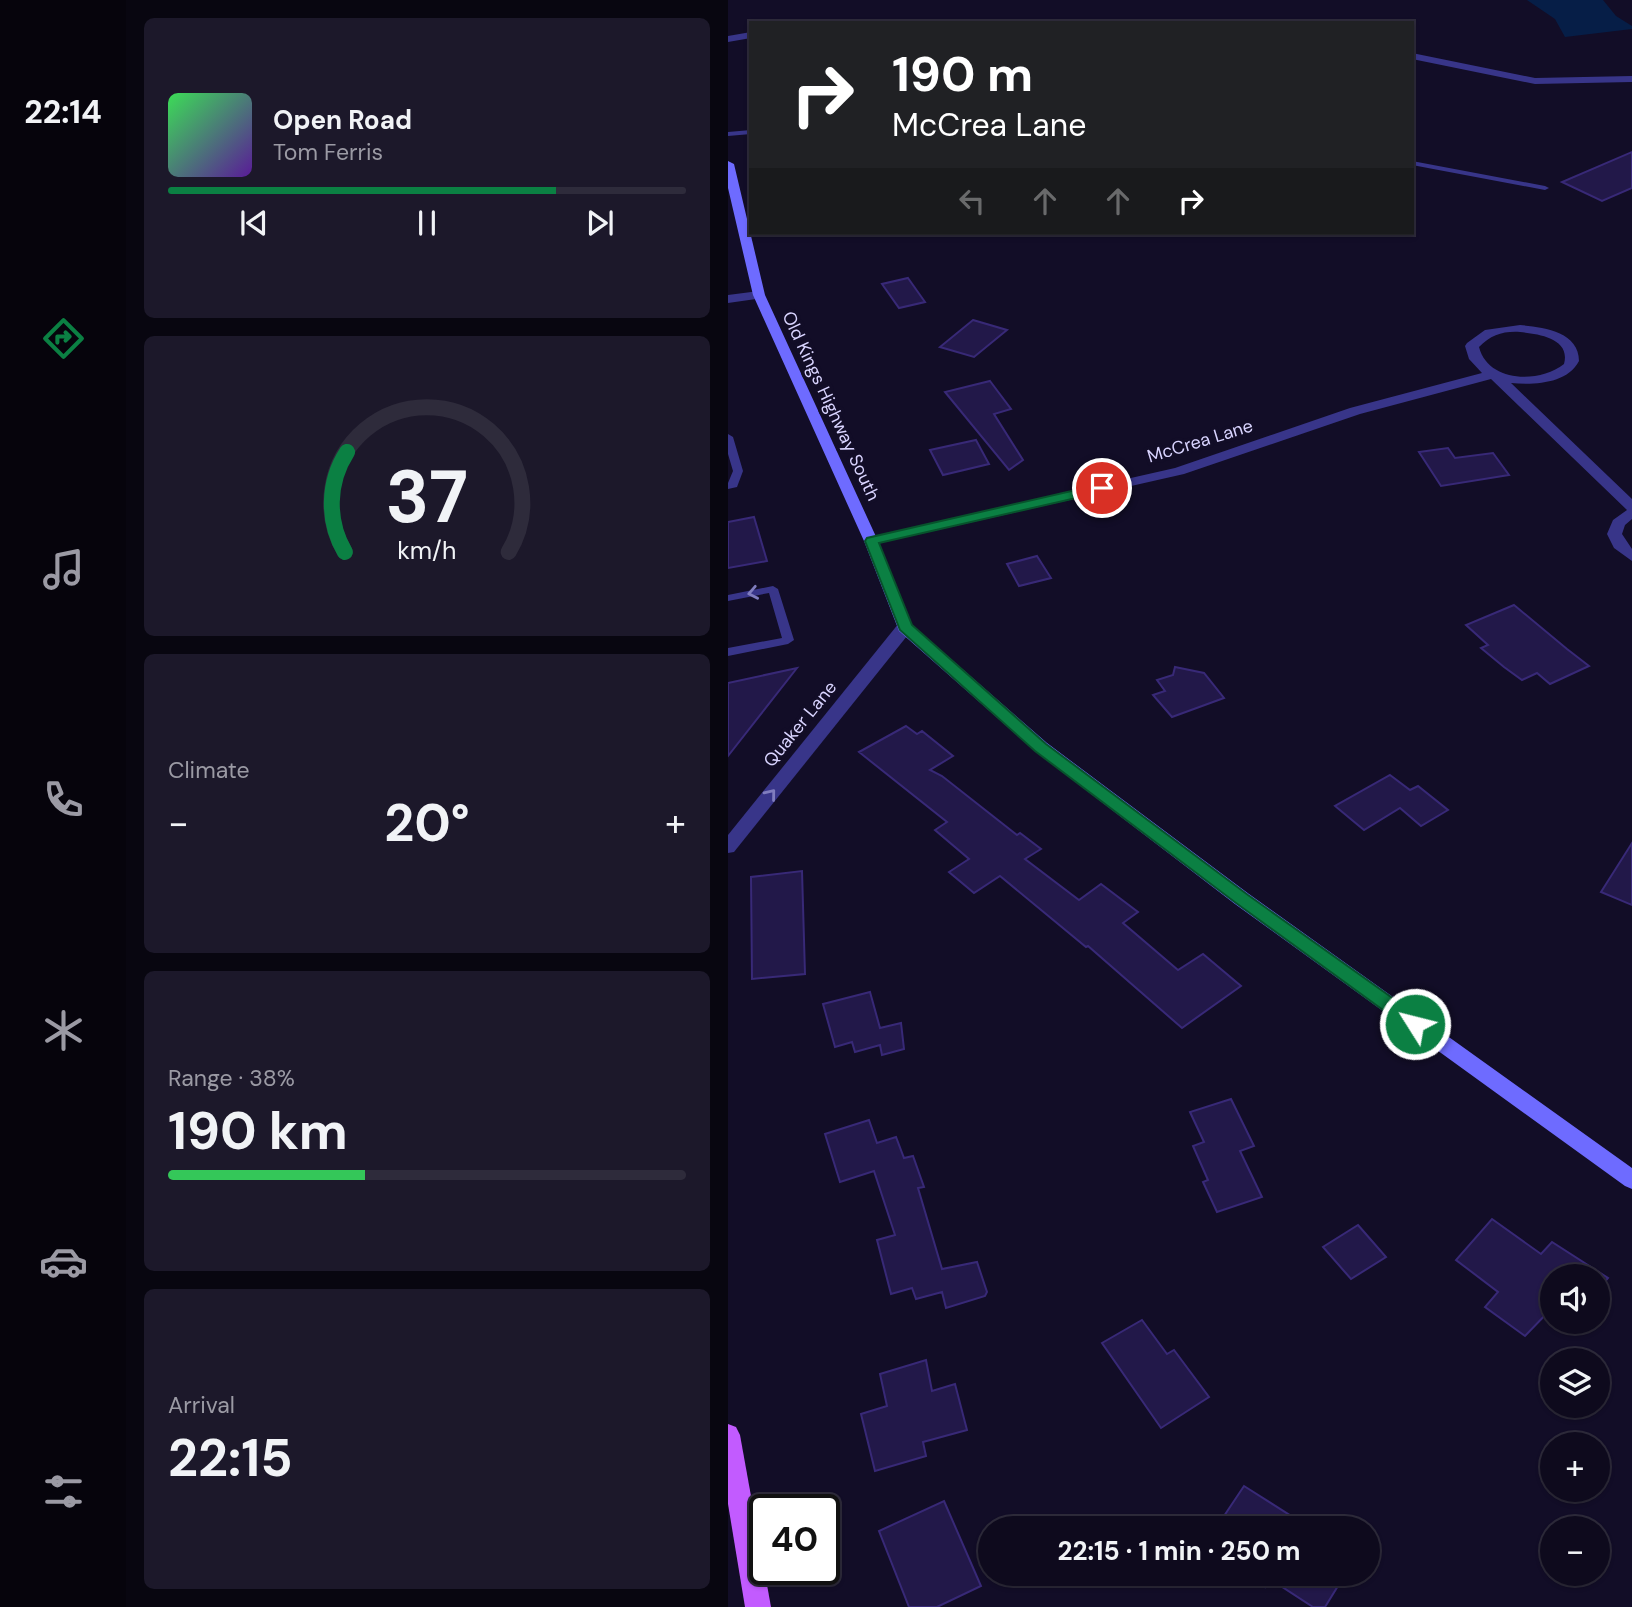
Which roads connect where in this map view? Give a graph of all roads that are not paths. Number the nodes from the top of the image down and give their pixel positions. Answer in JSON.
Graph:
{"nodes":[{"id":1,"x":749,"y":35,"type":"edge"},
{"id":2,"x":728,"y":39,"type":"edge"},
{"id":3,"x":1414,"y":56,"type":"edge"},
{"id":4,"x":1632,"y":79,"type":"edge"},
{"id":5,"x":749,"y":132,"type":"edge"},
{"id":6,"x":728,"y":134,"type":"edge"},
{"id":7,"x":1414,"y":163,"type":"edge"},
{"id":8,"x":728,"y":164,"type":"edge"},
{"id":9,"x":1545,"y":188,"type":"dead end"},
{"id":10,"x":759,"y":295,"type":"junction"},
{"id":11,"x":728,"y":299,"type":"edge"},
{"id":12,"x":1494,"y":374,"type":"junction"},
{"id":13,"x":728,"y":437,"type":"edge"},
{"id":14,"x":728,"y":486,"type":"edge"},
{"id":15,"x":1632,"y":510,"type":"edge"},
{"id":16,"x":871,"y":541,"type":"junction"},
{"id":17,"x":1632,"y":556,"type":"edge"},
{"id":18,"x":728,"y":598,"type":"edge"},
{"id":19,"x":905,"y":627,"type":"junction"},
{"id":20,"x":728,"y":652,"type":"edge"},
{"id":21,"x":728,"y":847,"type":"edge"},
{"id":22,"x":1632,"y":1181,"type":"edge"},
{"id":23,"x":728,"y":1435,"type":"edge"},
{"id":24,"x":758,"y":1607,"type":"edge"}],
"edges":[{"from":1,"to":2,"type":"street"},
{"from":3,"to":4,"type":"street"},
{"from":5,"to":6,"type":"lane"},
{"from":7,"to":9,"type":"lane"},
{"from":8,"to":10,"type":"street","name":"Old Kings Highway South"},
{"from":10,"to":11,"type":"street"},
{"from":10,"to":16,"type":"street","name":"Old Kings Highway South"},
{"from":12,"to":12,"type":"street","name":"McCrea Lane"},
{"from":12,"to":15,"type":"street","name":"McCrea Lane"},
{"from":12,"to":16,"type":"street","name":"McCrea Lane"},
{"from":13,"to":14,"type":"lane"},
{"from":15,"to":17,"type":"street","name":"McCrea Lane"},
{"from":16,"to":19,"type":"street","name":"Old Kings Highway South"},
{"from":20,"to":18,"type":"lane","one_way":true},
{"from":21,"to":19,"type":"street","name":"Quaker Lane","one_way":true},
{"from":19,"to":22,"type":"street","name":"Old Kings Highway South"},
{"from":23,"to":24,"type":"main road"}]}
